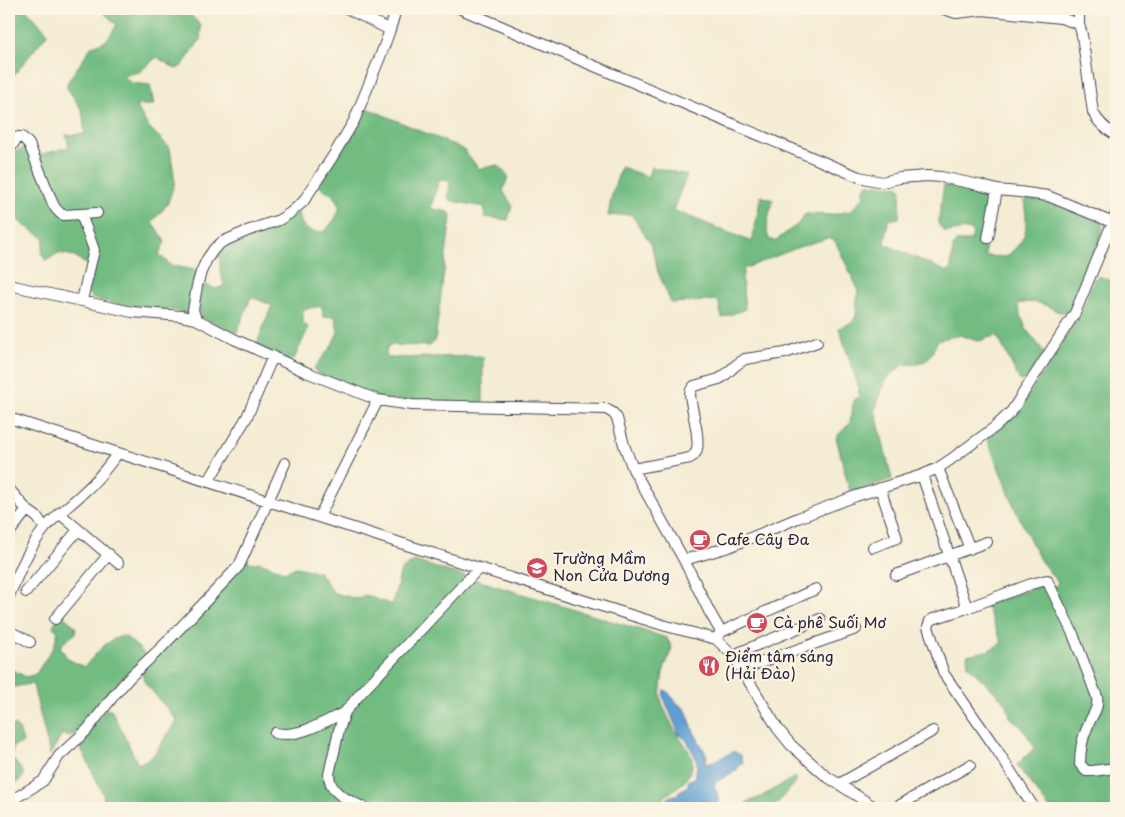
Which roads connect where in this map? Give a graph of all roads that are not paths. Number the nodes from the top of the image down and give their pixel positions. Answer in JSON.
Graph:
{"nodes":[{"id":1,"x":348,"y":9,"type":"edge"},
{"id":2,"x":396,"y":9,"type":"edge"},
{"id":3,"x":461,"y":9,"type":"edge"},
{"id":4,"x":943,"y":9,"type":"edge"},
{"id":5,"x":1079,"y":9,"type":"edge"},
{"id":6,"x":1079,"y":24,"type":"junction"},
{"id":7,"x":390,"y":30,"type":"junction"},
{"id":8,"x":1116,"y":135,"type":"edge"},
{"id":9,"x":9,"y":150,"type":"edge"},
{"id":10,"x":997,"y":190,"type":"junction"},
{"id":11,"x":97,"y":213,"type":"dead end"},
{"id":12,"x":80,"y":214,"type":"junction"},
{"id":13,"x":1115,"y":220,"type":"edge"},
{"id":14,"x":988,"y":238,"type":"dead end"},
{"id":15,"x":9,"y":285,"type":"edge"},
{"id":16,"x":82,"y":300,"type":"junction"},
{"id":17,"x":196,"y":320,"type":"junction"},
{"id":18,"x":817,"y":342,"type":"dead end"},
{"id":19,"x":272,"y":356,"type":"junction"},
{"id":20,"x":378,"y":400,"type":"junction"},
{"id":21,"x":9,"y":418,"type":"edge"},
{"id":22,"x":118,"y":453,"type":"junction"},
{"id":23,"x":286,"y":463,"type":"dead end"},
{"id":24,"x":938,"y":468,"type":"junction"},
{"id":25,"x":633,"y":469,"type":"junction"},
{"id":26,"x":922,"y":474,"type":"junction"},
{"id":27,"x":208,"y":482,"type":"junction"},
{"id":28,"x":880,"y":488,"type":"junction"},
{"id":29,"x":9,"y":489,"type":"edge"},
{"id":30,"x":268,"y":502,"type":"junction"},
{"id":31,"x":27,"y":510,"type":"junction"},
{"id":32,"x":59,"y":513,"type":"junction"},
{"id":33,"x":319,"y":517,"type":"junction"},
{"id":34,"x":45,"y":528,"type":"junction"},
{"id":35,"x":78,"y":530,"type":"junction"},
{"id":36,"x":9,"y":533,"type":"edge"},
{"id":37,"x":988,"y":542,"type":"dead end"},
{"id":38,"x":873,"y":547,"type":"dead end"},
{"id":39,"x":970,"y":549,"type":"junction"},
{"id":40,"x":109,"y":554,"type":"junction"},
{"id":41,"x":950,"y":556,"type":"junction"},
{"id":42,"x":684,"y":560,"type":"junction"},
{"id":43,"x":118,"y":563,"type":"dead end"},
{"id":44,"x":479,"y":568,"type":"junction"},
{"id":45,"x":896,"y":575,"type":"dead end"},
{"id":46,"x":816,"y":589,"type":"dead end"},
{"id":47,"x":26,"y":592,"type":"dead end"},
{"id":48,"x":9,"y":596,"type":"edge"},
{"id":49,"x":967,"y":608,"type":"junction"},
{"id":50,"x":55,"y":619,"type":"dead end"},
{"id":51,"x":820,"y":619,"type":"dead end"},
{"id":52,"x":856,"y":629,"type":"dead end"},
{"id":53,"x":9,"y":631,"type":"edge"},
{"id":54,"x":719,"y":635,"type":"junction"},
{"id":55,"x":30,"y":642,"type":"dead end"},
{"id":56,"x":733,"y":655,"type":"junction"},
{"id":57,"x":742,"y":669,"type":"junction"},
{"id":58,"x":345,"y":712,"type":"junction"},
{"id":59,"x":933,"y":731,"type":"dead end"},
{"id":60,"x":275,"y":733,"type":"dead end"},
{"id":61,"x":970,"y":766,"type":"dead end"},
{"id":62,"x":1116,"y":768,"type":"edge"},
{"id":63,"x":839,"y":784,"type":"junction"},
{"id":64,"x":9,"y":802,"type":"edge"},
{"id":65,"x":364,"y":808,"type":"edge"},
{"id":66,"x":876,"y":808,"type":"edge"},
{"id":67,"x":895,"y":808,"type":"edge"},
{"id":68,"x":1034,"y":808,"type":"edge"}],
"edges":[{"from":1,"to":7,"type":"street"},
{"from":2,"to":7,"type":"street"},
{"from":3,"to":10,"type":"street"},
{"from":4,"to":6,"type":"street"},
{"from":5,"to":6,"type":"street"},
{"from":6,"to":8,"type":"street"},
{"from":7,"to":17,"type":"street"},
{"from":9,"to":12,"type":"street"},
{"from":10,"to":13,"type":"street"},
{"from":10,"to":14,"type":"street"},
{"from":11,"to":12,"type":"street"},
{"from":12,"to":16,"type":"street"},
{"from":13,"to":24,"type":"street"},
{"from":15,"to":16,"type":"street"},
{"from":16,"to":17,"type":"street"},
{"from":17,"to":19,"type":"street"},
{"from":18,"to":25,"type":"street"},
{"from":19,"to":20,"type":"street"},
{"from":19,"to":27,"type":"street"},
{"from":20,"to":25,"type":"street"},
{"from":20,"to":33,"type":"street"},
{"from":21,"to":22,"type":"street"},
{"from":22,"to":27,"type":"street"},
{"from":22,"to":32,"type":"street"},
{"from":23,"to":30,"type":"street"},
{"from":24,"to":26,"type":"street"},
{"from":24,"to":39,"type":"street"},
{"from":25,"to":42,"type":"street"},
{"from":26,"to":28,"type":"street"},
{"from":26,"to":41,"type":"street"},
{"from":27,"to":30,"type":"street"},
{"from":28,"to":38,"type":"street"},
{"from":28,"to":42,"type":"street"},
{"from":29,"to":31,"type":"street"},
{"from":30,"to":33,"type":"street"},
{"from":30,"to":64,"type":"street"},
{"from":31,"to":34,"type":"street"},
{"from":31,"to":36,"type":"street"},
{"from":32,"to":34,"type":"street"},
{"from":32,"to":35,"type":"street"},
{"from":33,"to":44,"type":"street"},
{"from":34,"to":48,"type":"street"},
{"from":35,"to":40,"type":"street"},
{"from":35,"to":47,"type":"street"},
{"from":37,"to":39,"type":"street"},
{"from":39,"to":41,"type":"street"},
{"from":40,"to":43,"type":"street"},
{"from":40,"to":50,"type":"street"},
{"from":41,"to":45,"type":"street"},
{"from":41,"to":49,"type":"street"},
{"from":42,"to":54,"type":"street"},
{"from":44,"to":54,"type":"street"},
{"from":44,"to":58,"type":"street"},
{"from":46,"to":54,"type":"street"},
{"from":49,"to":62,"type":"street"},
{"from":49,"to":68,"type":"street"},
{"from":51,"to":56,"type":"street"},
{"from":52,"to":57,"type":"street"},
{"from":53,"to":55,"type":"street"},
{"from":54,"to":56,"type":"street"},
{"from":56,"to":57,"type":"street"},
{"from":57,"to":63,"type":"street"},
{"from":58,"to":60,"type":"street"},
{"from":58,"to":65,"type":"street"},
{"from":59,"to":63,"type":"street"},
{"from":61,"to":67,"type":"street"},
{"from":63,"to":66,"type":"street"}]}
